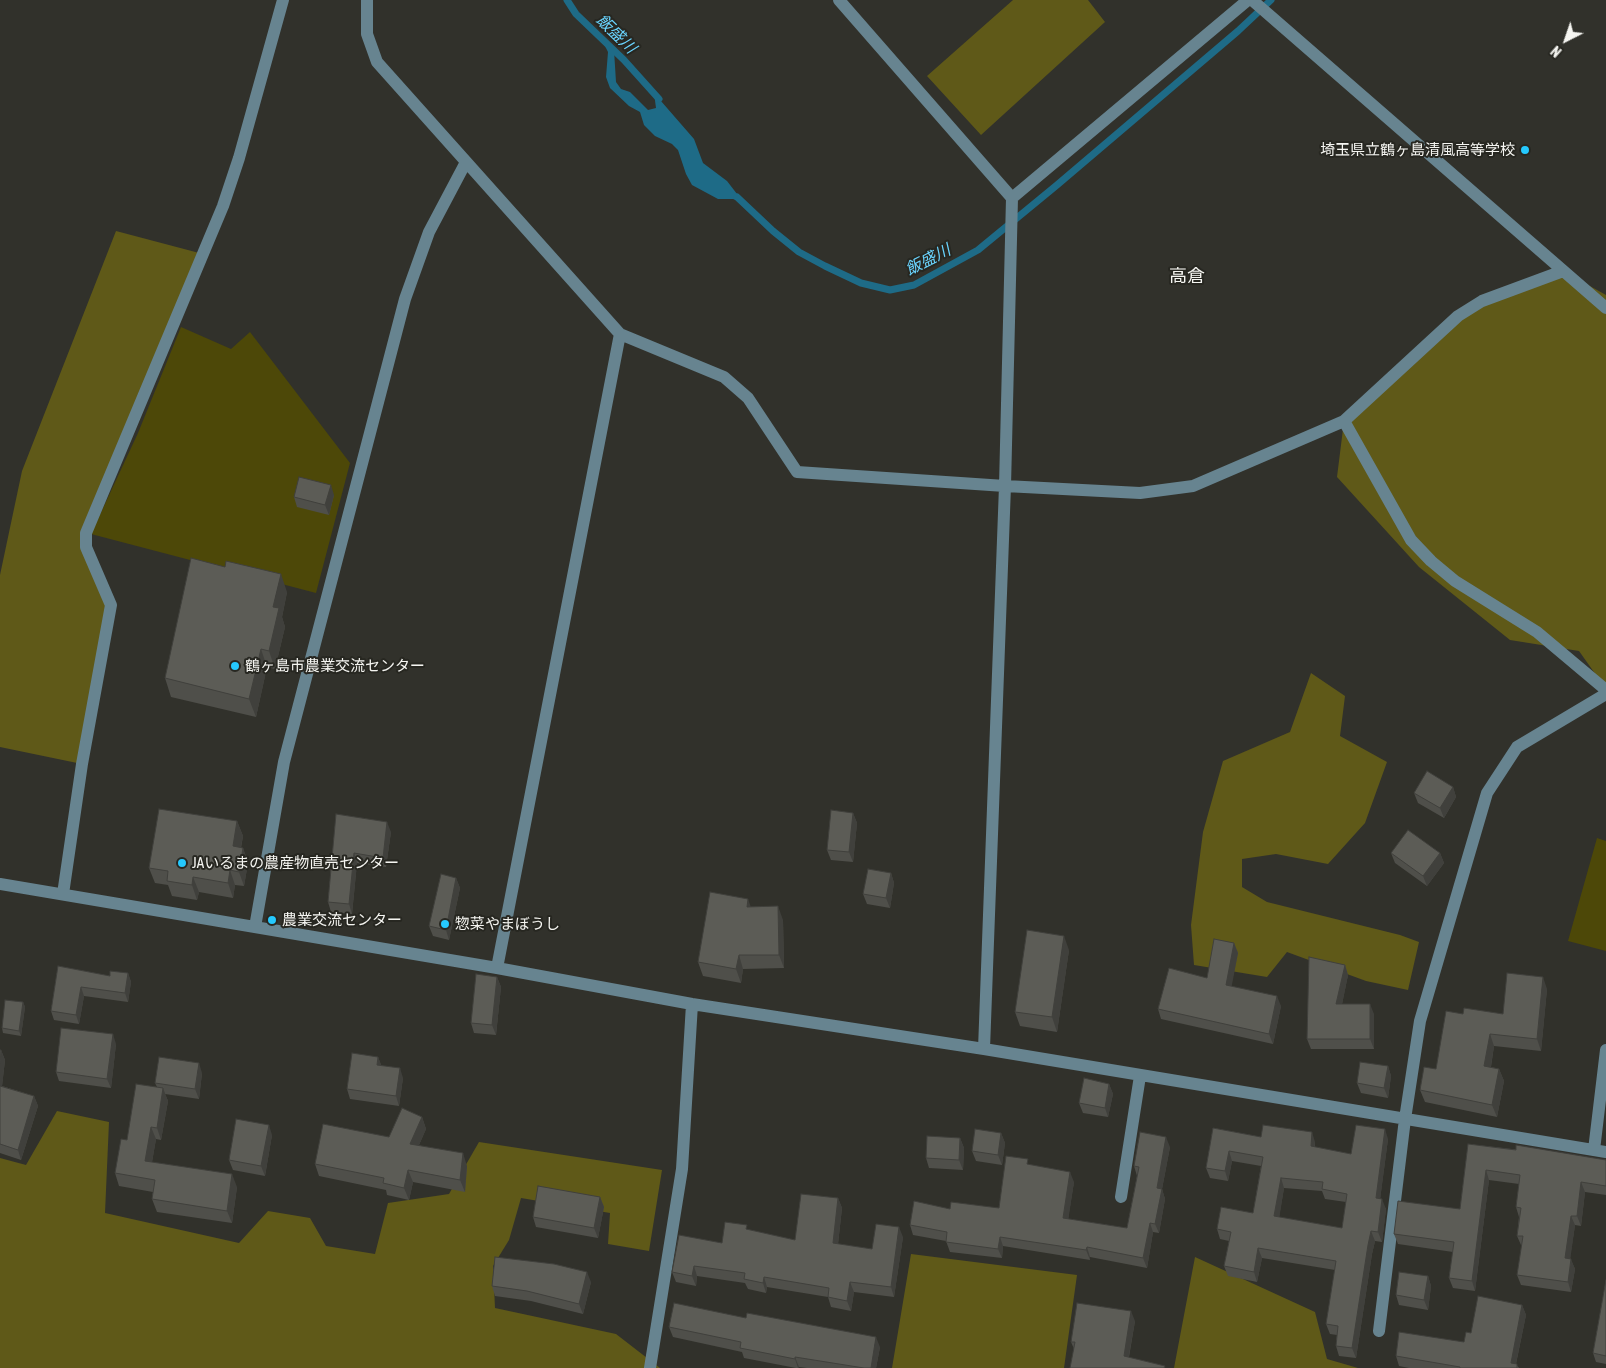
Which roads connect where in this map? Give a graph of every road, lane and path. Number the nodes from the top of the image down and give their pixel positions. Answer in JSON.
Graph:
{"nodes":[{"id":1,"x":282,"y":0,"type":"edge"},
{"id":2,"x":368,"y":0,"type":"edge"},
{"id":3,"x":839,"y":0,"type":"edge"},
{"id":4,"x":1250,"y":0,"type":"edge"},
{"id":5,"x":466,"y":162,"type":"junction"},
{"id":6,"x":1012,"y":198,"type":"junction"},
{"id":7,"x":1563,"y":271,"type":"junction"},
{"id":8,"x":1606,"y":308,"type":"edge"},
{"id":9,"x":620,"y":334,"type":"junction"},
{"id":10,"x":1344,"y":421,"type":"junction"},
{"id":11,"x":1004,"y":486,"type":"junction"},
{"id":12,"x":1606,"y":692,"type":"edge"},
{"id":13,"x":0,"y":884,"type":"edge"},
{"id":14,"x":62,"y":894,"type":"junction"},
{"id":15,"x":255,"y":927,"type":"junction"},
{"id":16,"x":497,"y":968,"type":"junction"},
{"id":17,"x":692,"y":1004,"type":"junction"},
{"id":18,"x":984,"y":1048,"type":"junction"},
{"id":19,"x":1606,"y":1050,"type":"edge"},
{"id":20,"x":1140,"y":1076,"type":"junction"},
{"id":21,"x":1405,"y":1119,"type":"junction"},
{"id":22,"x":1600,"y":1151,"type":"edge"},
{"id":23,"x":1121,"y":1197,"type":"dead end"},
{"id":24,"x":1380,"y":1331,"type":"dead end"},
{"id":25,"x":650,"y":1368,"type":"edge"}],
"edges":[{"from":1,"to":14,"type":"street"},
{"from":2,"to":5,"type":"street"},
{"from":3,"to":6,"type":"street"},
{"from":4,"to":6,"type":"street"},
{"from":4,"to":7,"type":"street"},
{"from":5,"to":9,"type":"street"},
{"from":5,"to":15,"type":"street"},
{"from":6,"to":11,"type":"street"},
{"from":7,"to":8,"type":"street"},
{"from":7,"to":10,"type":"street"},
{"from":9,"to":11,"type":"street"},
{"from":9,"to":16,"type":"street"},
{"from":10,"to":11,"type":"street"},
{"from":10,"to":12,"type":"street"},
{"from":11,"to":18,"type":"street"},
{"from":12,"to":21,"type":"street"},
{"from":13,"to":14,"type":"street"},
{"from":14,"to":15,"type":"street"},
{"from":15,"to":16,"type":"street"},
{"from":16,"to":17,"type":"street"},
{"from":17,"to":18,"type":"street"},
{"from":17,"to":25,"type":"street"},
{"from":18,"to":20,"type":"street"},
{"from":19,"to":22,"type":"street"},
{"from":20,"to":21,"type":"street"},
{"from":20,"to":23,"type":"street"},
{"from":21,"to":22,"type":"street"},
{"from":21,"to":24,"type":"street"}]}
